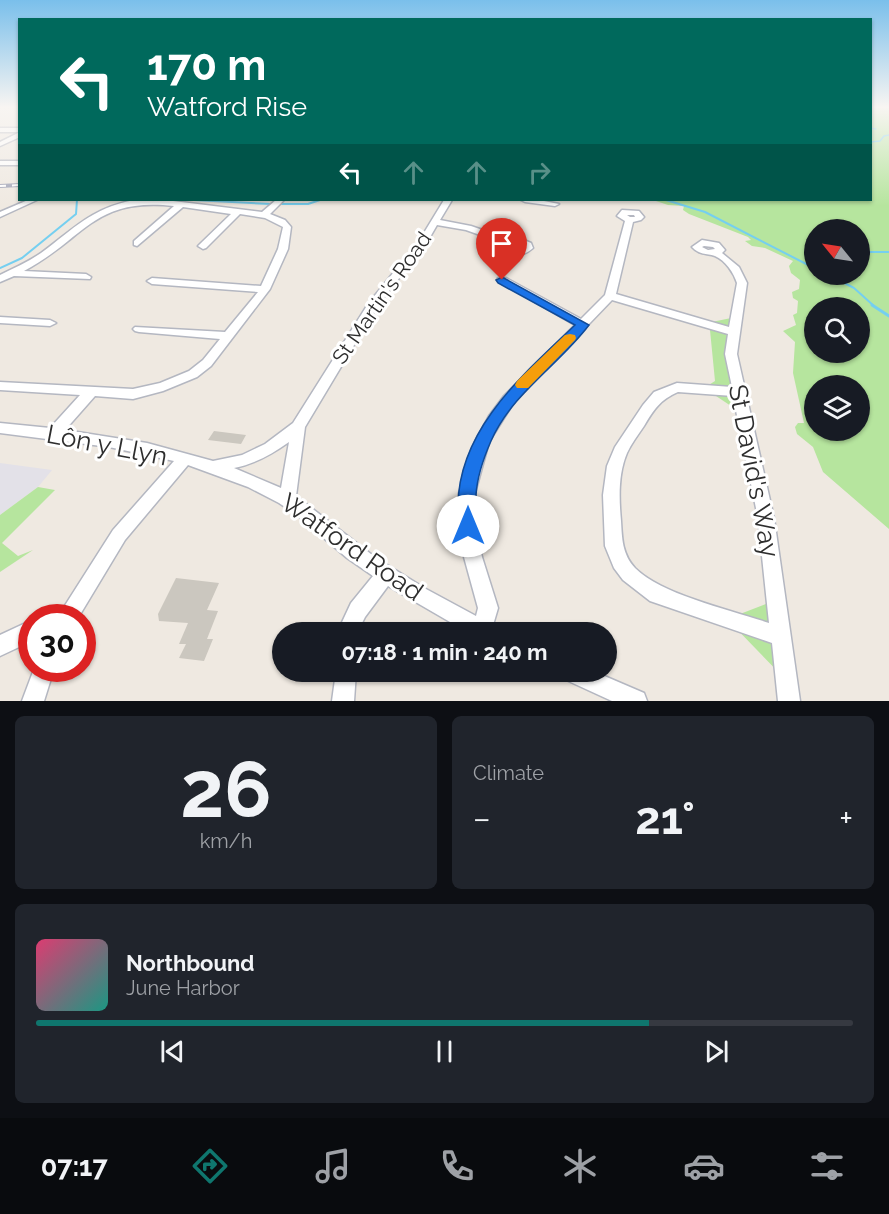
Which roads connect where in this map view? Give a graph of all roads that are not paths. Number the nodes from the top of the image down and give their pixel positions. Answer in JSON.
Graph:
{"nodes":[{"id":1,"x":0,"y":163,"type":"edge"},
{"id":2,"x":18,"y":163,"type":"edge"},
{"id":3,"x":31,"y":201,"type":"edge"},
{"id":4,"x":162,"y":201,"type":"edge"},
{"id":5,"x":279,"y":201,"type":"edge"},
{"id":6,"x":447,"y":201,"type":"edge"},
{"id":7,"x":532,"y":201,"type":"edge"},
{"id":8,"x":181,"y":204,"type":"junction"},
{"id":9,"x":555,"y":204,"type":"dead end"},
{"id":10,"x":238,"y":212,"type":"junction"},
{"id":11,"x":0,"y":215,"type":"edge"},
{"id":12,"x":264,"y":215,"type":"junction"},
{"id":13,"x":629,"y":220,"type":"dead end"},
{"id":14,"x":435,"y":222,"type":"junction"},
{"id":15,"x":502,"y":240,"type":"dead end"},
{"id":16,"x":137,"y":243,"type":"dead end"},
{"id":17,"x":203,"y":246,"type":"dead end"},
{"id":18,"x":717,"y":253,"type":"dead end"},
{"id":19,"x":12,"y":273,"type":"junction"},
{"id":20,"x":86,"y":277,"type":"dead end"},
{"id":21,"x":0,"y":279,"type":"edge"},
{"id":22,"x":502,"y":280,"type":"dead end"},
{"id":23,"x":152,"y":281,"type":"dead end"},
{"id":24,"x":265,"y":289,"type":"junction"},
{"id":25,"x":610,"y":296,"type":"junction"},
{"id":26,"x":0,"y":320,"type":"edge"},
{"id":27,"x":50,"y":323,"type":"dead end"},
{"id":28,"x":583,"y":325,"type":"junction"},
{"id":29,"x":139,"y":329,"type":"dead end"},
{"id":30,"x":733,"y":332,"type":"junction"},
{"id":31,"x":228,"y":336,"type":"junction"},
{"id":32,"x":0,"y":386,"type":"edge"},
{"id":33,"x":92,"y":391,"type":"junction"},
{"id":34,"x":739,"y":392,"type":"junction"},
{"id":35,"x":298,"y":427,"type":"junction"},
{"id":36,"x":0,"y":428,"type":"edge"},
{"id":37,"x":54,"y":433,"type":"junction"},
{"id":38,"x":184,"y":460,"type":"junction"},
{"id":39,"x":213,"y":467,"type":"junction"},
{"id":40,"x":287,"y":500,"type":"junction"},
{"id":41,"x":386,"y":575,"type":"junction"},
{"id":42,"x":76,"y":604,"type":"edge"},
{"id":43,"x":352,"y":622,"type":"edge"},
{"id":44,"x":468,"y":622,"type":"edge"},
{"id":45,"x":486,"y":622,"type":"edge"},
{"id":46,"x":780,"y":636,"type":"junction"},
{"id":47,"x":18,"y":637,"type":"edge"},
{"id":48,"x":0,"y":646,"type":"edge"},
{"id":49,"x":40,"y":682,"type":"edge"},
{"id":50,"x":345,"y":682,"type":"edge"},
{"id":51,"x":593,"y":682,"type":"edge"},
{"id":52,"x":33,"y":701,"type":"edge"},
{"id":53,"x":343,"y":701,"type":"edge"},
{"id":54,"x":636,"y":701,"type":"edge"},
{"id":55,"x":789,"y":701,"type":"edge"}],
"edges":[{"from":1,"to":2,"type":"street"},
{"from":3,"to":11,"type":"street"},
{"from":4,"to":8,"type":"street"},
{"from":4,"to":19,"type":"street"},
{"from":5,"to":12,"type":"street"},
{"from":6,"to":14,"type":"street","name":"St Martin's Road"},
{"from":7,"to":9,"type":"street"},
{"from":8,"to":10,"type":"street"},
{"from":8,"to":16,"type":"street"},
{"from":10,"to":12,"type":"street"},
{"from":10,"to":17,"type":"street"},
{"from":12,"to":24,"type":"street"},
{"from":13,"to":25,"type":"street"},
{"from":14,"to":15,"type":"street"},
{"from":14,"to":35,"type":"street","name":"St Martin's Road"},
{"from":18,"to":30,"type":"street","name":"St David's Way"},
{"from":19,"to":20,"type":"street"},
{"from":19,"to":21,"type":"street"},
{"from":22,"to":28,"type":"street"},
{"from":23,"to":24,"type":"street"},
{"from":24,"to":31,"type":"street"},
{"from":25,"to":28,"type":"street"},
{"from":25,"to":30,"type":"street"},
{"from":26,"to":27,"type":"street"},
{"from":28,"to":45,"type":"street"},
{"from":29,"to":31,"type":"street"},
{"from":30,"to":34,"type":"street","name":"St David's Way"},
{"from":31,"to":33,"type":"street"},
{"from":32,"to":33,"type":"street"},
{"from":33,"to":37,"type":"street"},
{"from":34,"to":46,"type":"street","name":"St David's Way"},
{"from":34,"to":46,"type":"street"},
{"from":35,"to":39,"type":"street","name":"St Martin's Road"},
{"from":35,"to":40,"type":"street","name":"St Martin's Road"},
{"from":36,"to":37,"type":"street","name":"Lôn y Llyn"},
{"from":37,"to":38,"type":"street","name":"Lôn y Llyn"},
{"from":38,"to":39,"type":"street","name":"Lôn y Llyn"},
{"from":38,"to":42,"type":"street"},
{"from":39,"to":40,"type":"street","name":"Watford Road"},
{"from":40,"to":41,"type":"street","name":"Watford Road"},
{"from":41,"to":43,"type":"street"},
{"from":41,"to":44,"type":"street","name":"Watford Road"},
{"from":46,"to":55,"type":"street","name":"St David's Way"},
{"from":47,"to":48,"type":"street"},
{"from":49,"to":52,"type":"street"},
{"from":50,"to":53,"type":"street"},
{"from":51,"to":54,"type":"street"}]}
